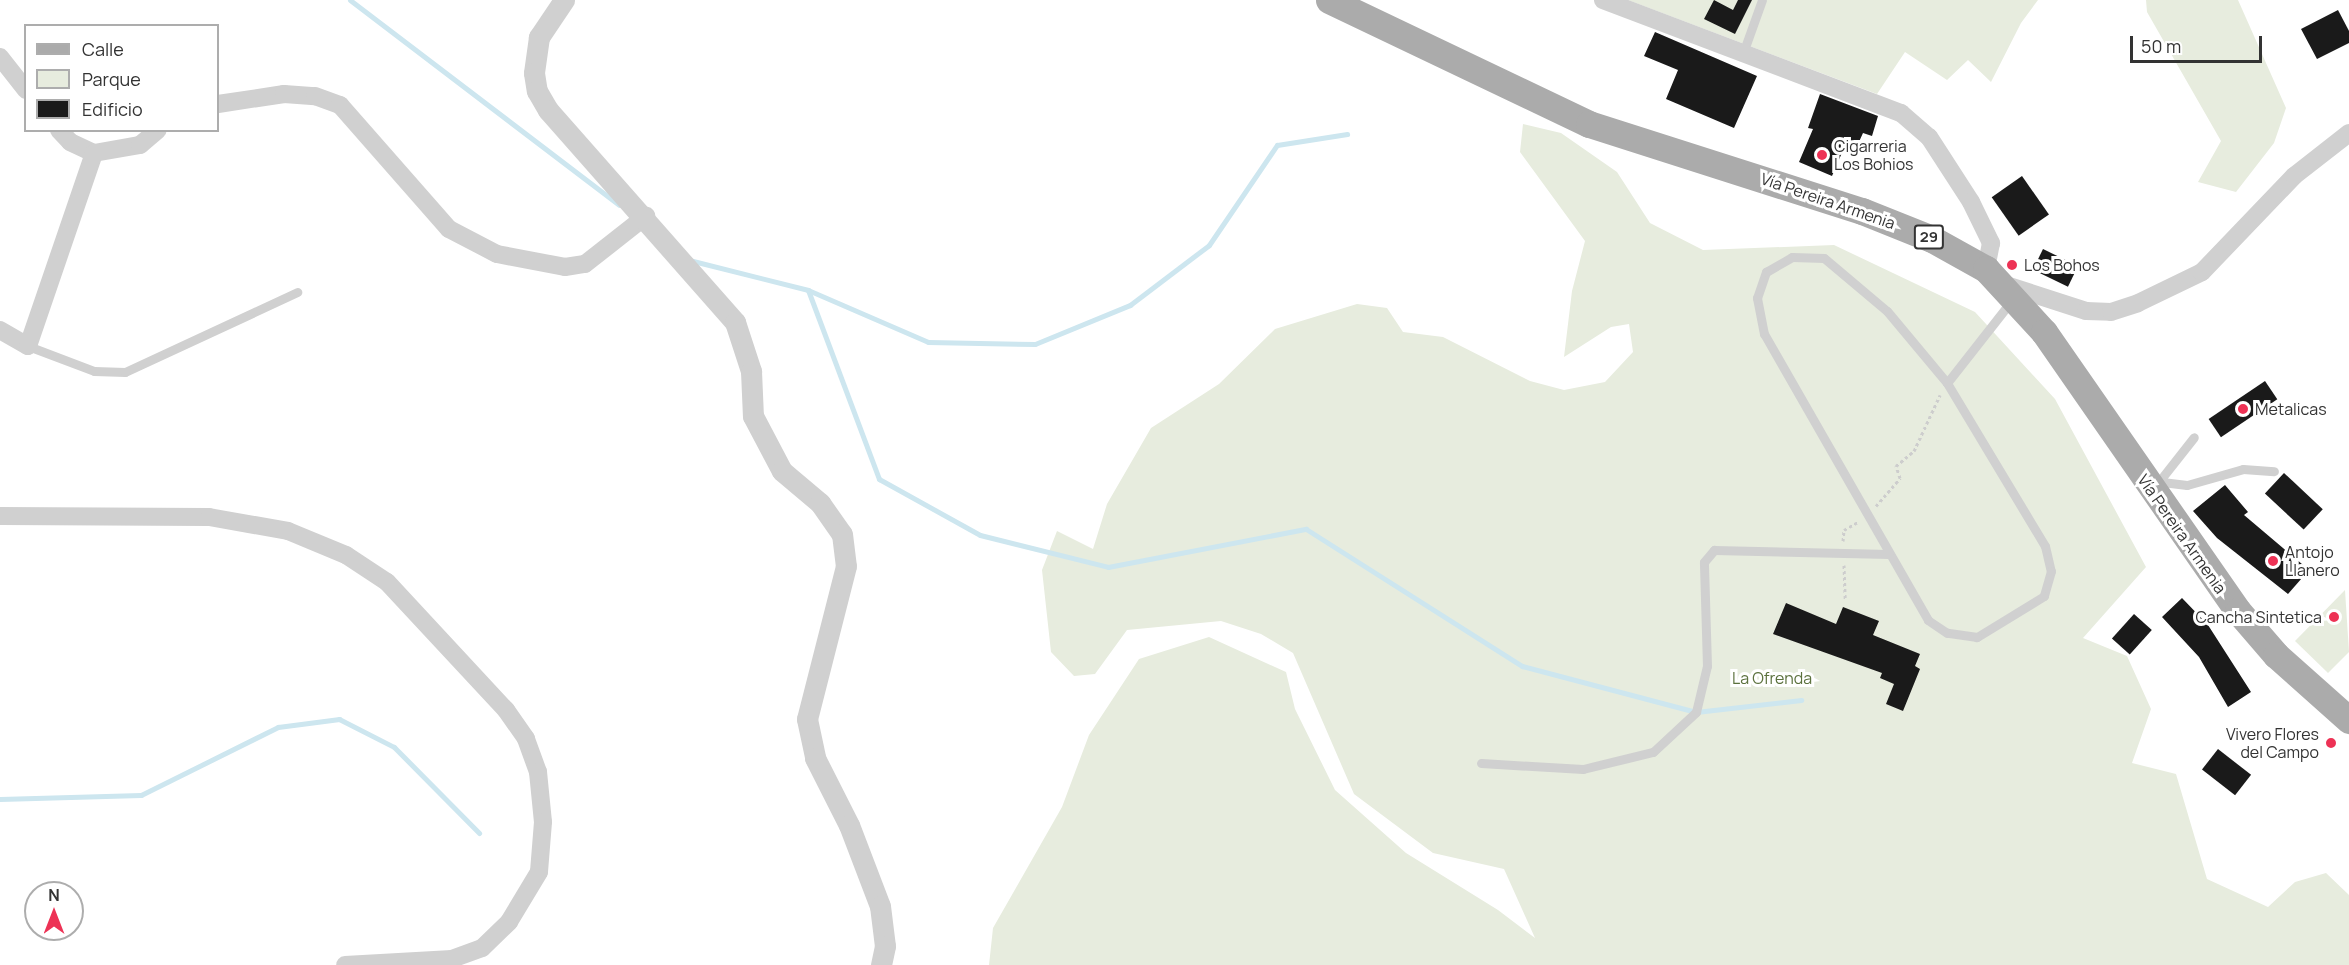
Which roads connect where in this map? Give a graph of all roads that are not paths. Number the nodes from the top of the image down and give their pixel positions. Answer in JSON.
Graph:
{"nodes":[{"id":1,"x":564,"y":0,"type":"edge"},
{"id":2,"x":1329,"y":0,"type":"edge"},
{"id":3,"x":1603,"y":0,"type":"edge"},
{"id":4,"x":1762,"y":0,"type":"edge"},
{"id":5,"x":1743,"y":53,"type":"junction"},
{"id":6,"x":0,"y":57,"type":"edge"},
{"id":7,"x":24,"y":87,"type":"edge"},
{"id":8,"x":219,"y":104,"type":"edge"},
{"id":9,"x":61,"y":132,"type":"edge"},
{"id":10,"x":156,"y":132,"type":"edge"},
{"id":11,"x":2349,"y":133,"type":"edge"},
{"id":12,"x":93,"y":153,"type":"junction"},
{"id":13,"x":646,"y":216,"type":"junction"},
{"id":14,"x":2001,"y":284,"type":"junction"},
{"id":15,"x":297,"y":291,"type":"dead end"},
{"id":16,"x":0,"y":330,"type":"edge"},
{"id":17,"x":28,"y":346,"type":"junction"},
{"id":18,"x":1947,"y":383,"type":"junction"},
{"id":19,"x":2194,"y":437,"type":"dead end"},
{"id":20,"x":2274,"y":471,"type":"dead end"},
{"id":21,"x":2154,"y":481,"type":"junction"},
{"id":22,"x":0,"y":516,"type":"edge"},
{"id":23,"x":1889,"y":554,"type":"junction"},
{"id":24,"x":2349,"y":720,"type":"edge"},
{"id":25,"x":1481,"y":764,"type":"dead end"},
{"id":26,"x":345,"y":965,"type":"edge"},
{"id":27,"x":881,"y":965,"type":"edge"}],
"edges":[{"from":1,"to":13,"type":"street"},
{"from":2,"to":14,"type":"main road","name":"Vía Pereira Armenia","number":"29"},
{"from":3,"to":5,"type":"street"},
{"from":4,"to":5,"type":"lane"},
{"from":5,"to":14,"type":"street"},
{"from":6,"to":7,"type":"street"},
{"from":8,"to":13,"type":"street"},
{"from":9,"to":12,"type":"street"},
{"from":10,"to":12,"type":"street"},
{"from":11,"to":14,"type":"street"},
{"from":12,"to":17,"type":"street"},
{"from":13,"to":27,"type":"street"},
{"from":14,"to":18,"type":"lane"},
{"from":14,"to":21,"type":"main road","name":"Vía Pereira Armenia","number":"29"},
{"from":15,"to":17,"type":"lane"},
{"from":16,"to":17,"type":"street"},
{"from":18,"to":23,"type":"lane"},
{"from":18,"to":23,"type":"lane"},
{"from":19,"to":21,"type":"lane"},
{"from":20,"to":21,"type":"lane"},
{"from":21,"to":24,"type":"main road","name":"Vía Pereira Armenia","number":"29"},
{"from":22,"to":26,"type":"street"},
{"from":23,"to":25,"type":"lane"}]}
